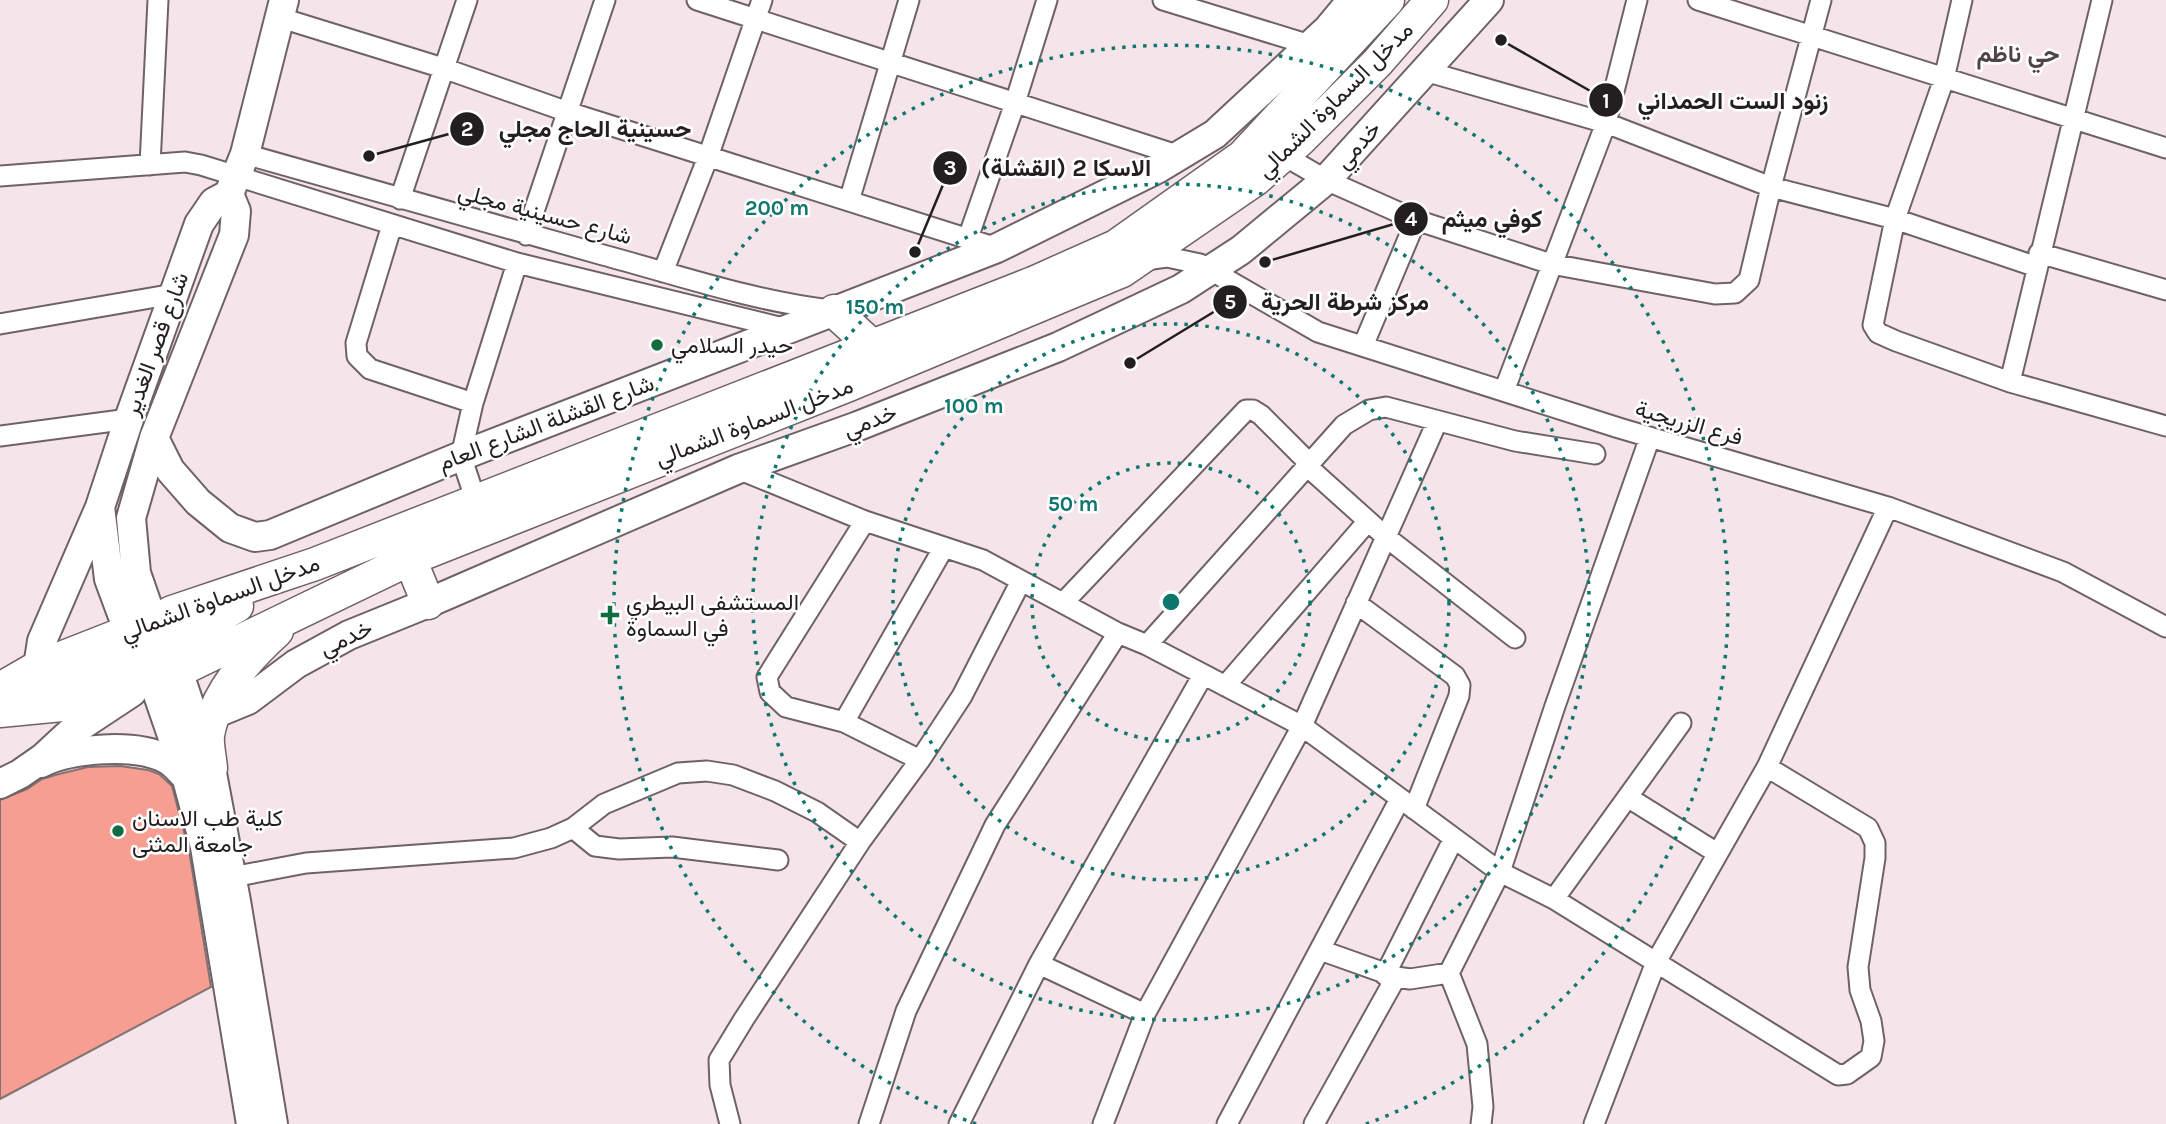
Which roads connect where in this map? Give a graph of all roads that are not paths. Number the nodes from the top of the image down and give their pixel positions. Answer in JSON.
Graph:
{"nodes":[{"id":1,"x":158,"y":0,"type":"edge"},
{"id":2,"x":467,"y":0,"type":"edge"},
{"id":3,"x":605,"y":0,"type":"edge"},
{"id":4,"x":697,"y":0,"type":"edge"},
{"id":5,"x":761,"y":0,"type":"edge"},
{"id":6,"x":909,"y":0,"type":"edge"},
{"id":7,"x":1046,"y":0,"type":"edge"},
{"id":8,"x":1163,"y":0,"type":"edge"},
{"id":9,"x":1352,"y":0,"type":"edge"},
{"id":10,"x":1388,"y":0,"type":"edge"},
{"id":11,"x":1432,"y":0,"type":"edge"},
{"id":12,"x":1489,"y":0,"type":"edge"},
{"id":13,"x":1637,"y":0,"type":"edge"},
{"id":14,"x":1698,"y":0,"type":"edge"},
{"id":15,"x":1821,"y":0,"type":"edge"},
{"id":16,"x":1962,"y":0,"type":"edge"},
{"id":17,"x":2102,"y":0,"type":"edge"},
{"id":18,"x":1202,"y":6,"type":"edge"},
{"id":19,"x":281,"y":9,"type":"edge"},
{"id":20,"x":755,"y":19,"type":"junction"},
{"id":21,"x":1811,"y":36,"type":"junction"},
{"id":22,"x":1310,"y":45,"type":"junction"},
{"id":23,"x":890,"y":63,"type":"junction"},
{"id":24,"x":443,"y":68,"type":"junction"},
{"id":25,"x":1424,"y":71,"type":"junction"},
{"id":26,"x":1944,"y":79,"type":"junction"},
{"id":27,"x":1015,"y":103,"type":"junction"},
{"id":28,"x":568,"y":111,"type":"junction"},
{"id":29,"x":2072,"y":120,"type":"junction"},
{"id":30,"x":1606,"y":123,"type":"junction"},
{"id":31,"x":2166,"y":148,"type":"edge"},
{"id":32,"x":1283,"y":155,"type":"junction"},
{"id":33,"x":1180,"y":156,"type":"junction"},
{"id":34,"x":708,"y":157,"type":"junction"},
{"id":35,"x":150,"y":164,"type":"junction"},
{"id":36,"x":236,"y":175,"type":"junction"},
{"id":37,"x":0,"y":176,"type":"edge"},
{"id":38,"x":1326,"y":180,"type":"junction"},
{"id":39,"x":1771,"y":187,"type":"junction"},
{"id":40,"x":400,"y":199,"type":"junction"},
{"id":41,"x":849,"y":201,"type":"junction"},
{"id":42,"x":1416,"y":219,"type":"junction"},
{"id":43,"x":1895,"y":219,"type":"junction"},
{"id":44,"x":1195,"y":222,"type":"junction"},
{"id":45,"x":392,"y":225,"type":"junction"},
{"id":46,"x":526,"y":235,"type":"junction"},
{"id":47,"x":968,"y":239,"type":"junction"},
{"id":48,"x":997,"y":247,"type":"junction"},
{"id":49,"x":2038,"y":260,"type":"junction"},
{"id":50,"x":517,"y":263,"type":"junction"},
{"id":51,"x":1134,"y":264,"type":"junction"},
{"id":52,"x":1551,"y":264,"type":"junction"},
{"id":53,"x":1206,"y":267,"type":"junction"},
{"id":54,"x":663,"y":272,"type":"junction"},
{"id":55,"x":2166,"y":290,"type":"edge"},
{"id":56,"x":174,"y":294,"type":"junction"},
{"id":57,"x":834,"y":310,"type":"junction"},
{"id":58,"x":0,"y":324,"type":"edge"},
{"id":59,"x":786,"y":329,"type":"junction"},
{"id":60,"x":871,"y":345,"type":"junction"},
{"id":61,"x":1363,"y":346,"type":"junction"},
{"id":62,"x":2010,"y":382,"type":"junction"},
{"id":63,"x":1504,"y":391,"type":"junction"},
{"id":64,"x":473,"y":402,"type":"junction"},
{"id":65,"x":129,"y":419,"type":"junction"},
{"id":66,"x":1437,"y":422,"type":"junction"},
{"id":67,"x":2166,"y":426,"type":"edge"},
{"id":68,"x":0,"y":436,"type":"edge"},
{"id":69,"x":1650,"y":437,"type":"junction"},
{"id":70,"x":154,"y":438,"type":"junction"},
{"id":71,"x":1595,"y":454,"type":"dead end"},
{"id":72,"x":461,"y":456,"type":"junction"},
{"id":73,"x":1309,"y":465,"type":"junction"},
{"id":74,"x":738,"y":469,"type":"junction"},
{"id":75,"x":476,"y":501,"type":"junction"},
{"id":76,"x":100,"y":507,"type":"junction"},
{"id":77,"x":1888,"y":507,"type":"junction"},
{"id":78,"x":1368,"y":521,"type":"junction"},
{"id":79,"x":865,"y":522,"type":"junction"},
{"id":80,"x":1385,"y":537,"type":"junction"},
{"id":81,"x":944,"y":547,"type":"junction"},
{"id":82,"x":410,"y":559,"type":"junction"},
{"id":83,"x":1021,"y":581,"type":"junction"},
{"id":84,"x":348,"y":587,"type":"junction"},
{"id":85,"x":428,"y":603,"type":"junction"},
{"id":86,"x":1063,"y":603,"type":"junction"},
{"id":87,"x":1356,"y":603,"type":"junction"},
{"id":88,"x":2166,"y":627,"type":"edge"},
{"id":89,"x":1118,"y":633,"type":"junction"},
{"id":90,"x":1515,"y":638,"type":"dead end"},
{"id":91,"x":1147,"y":645,"type":"junction"},
{"id":92,"x":153,"y":650,"type":"junction"},
{"id":93,"x":23,"y":671,"type":"edge"},
{"id":94,"x":1203,"y":675,"type":"junction"},
{"id":95,"x":1225,"y":686,"type":"junction"},
{"id":96,"x":1,"y":703,"type":"edge"},
{"id":97,"x":214,"y":714,"type":"junction"},
{"id":98,"x":844,"y":722,"type":"junction"},
{"id":99,"x":1681,"y":723,"type":"dead end"},
{"id":100,"x":1302,"y":726,"type":"junction"},
{"id":101,"x":920,"y":760,"type":"junction"},
{"id":102,"x":1767,"y":767,"type":"junction"},
{"id":103,"x":199,"y":773,"type":"junction"},
{"id":104,"x":10,"y":779,"type":"edge"},
{"id":105,"x":1629,"y":798,"type":"junction"},
{"id":106,"x":1407,"y":804,"type":"junction"},
{"id":107,"x":573,"y":828,"type":"junction"},
{"id":108,"x":1454,"y":838,"type":"junction"},
{"id":109,"x":860,"y":842,"type":"junction"},
{"id":110,"x":1717,"y":853,"type":"junction"},
{"id":111,"x":778,"y":860,"type":"dead end"},
{"id":112,"x":1500,"y":872,"type":"junction"},
{"id":113,"x":232,"y":877,"type":"junction"},
{"id":114,"x":1554,"y":899,"type":"junction"},
{"id":115,"x":1320,"y":950,"type":"junction"},
{"id":116,"x":1656,"y":962,"type":"junction"},
{"id":117,"x":1040,"y":964,"type":"junction"},
{"id":118,"x":1449,"y":973,"type":"junction"},
{"id":119,"x":1391,"y":976,"type":"junction"},
{"id":120,"x":1145,"y":1013,"type":"junction"},
{"id":121,"x":251,"y":1124,"type":"edge"},
{"id":122,"x":273,"y":1124,"type":"edge"},
{"id":123,"x":730,"y":1124,"type":"edge"},
{"id":124,"x":869,"y":1124,"type":"edge"},
{"id":125,"x":959,"y":1124,"type":"edge"},
{"id":126,"x":1102,"y":1124,"type":"edge"},
{"id":127,"x":1227,"y":1124,"type":"edge"},
{"id":128,"x":1314,"y":1124,"type":"edge"},
{"id":129,"x":1482,"y":1124,"type":"edge"},
{"id":130,"x":1594,"y":1124,"type":"edge"}],
"edges":[{"from":1,"to":35,"type":"street"},
{"from":2,"to":24,"type":"street"},
{"from":3,"to":28,"type":"street"},
{"from":4,"to":20,"type":"street"},
{"from":5,"to":20,"type":"street"},
{"from":6,"to":23,"type":"street"},
{"from":7,"to":27,"type":"street"},
{"from":8,"to":18,"type":"street"},
{"from":9,"to":22,"type":"main road","name":"شارع القشلة الشارع العام"},
{"from":10,"to":60,"type":"highway","name":"مدخل السماوة الشمالي"},
{"from":11,"to":32,"type":"highway","name":"مدخل السماوة الشمالي"},
{"from":12,"to":25,"type":"main road","name":"خدمي"},
{"from":13,"to":30,"type":"street"},
{"from":14,"to":21,"type":"street"},
{"from":15,"to":21,"type":"street"},
{"from":16,"to":26,"type":"street"},
{"from":17,"to":29,"type":"street"},
{"from":18,"to":22,"type":"street"},
{"from":19,"to":24,"type":"street"},
{"from":19,"to":36,"type":"main road"},
{"from":20,"to":23,"type":"street"},
{"from":20,"to":34,"type":"street"},
{"from":21,"to":26,"type":"street"},
{"from":21,"to":39,"type":"street"},
{"from":22,"to":33,"type":"main road","name":"شارع القشلة الشارع العام"},
{"from":23,"to":27,"type":"street"},
{"from":23,"to":41,"type":"street"},
{"from":24,"to":28,"type":"street"},
{"from":24,"to":40,"type":"street"},
{"from":25,"to":30,"type":"street"},
{"from":25,"to":38,"type":"main road","name":"خدمي"},
{"from":26,"to":29,"type":"street"},
{"from":26,"to":43,"type":"street"},
{"from":27,"to":33,"type":"street"},
{"from":27,"to":47,"type":"street"},
{"from":28,"to":34,"type":"street"},
{"from":28,"to":46,"type":"street"},
{"from":29,"to":31,"type":"street"},
{"from":29,"to":49,"type":"street"},
{"from":30,"to":39,"type":"street"},
{"from":30,"to":52,"type":"street"},
{"from":32,"to":38,"type":"street"},
{"from":32,"to":44,"type":"highway","name":"مدخل السماوة الشمالي"},
{"from":33,"to":48,"type":"main road","name":"شارع القشلة الشارع العام"},
{"from":34,"to":41,"type":"street"},
{"from":34,"to":54,"type":"street"},
{"from":35,"to":36,"type":"street"},
{"from":35,"to":37,"type":"street"},
{"from":36,"to":40,"type":"street","name":"شارع حسينية مجلي"},
{"from":36,"to":45,"type":"street"},
{"from":36,"to":56,"type":"main road","name":"شارع قصر الغدير"},
{"from":36,"to":70,"type":"main road"},
{"from":38,"to":42,"type":"street"},
{"from":38,"to":53,"type":"main road","name":"خدمي"},
{"from":39,"to":43,"type":"street"},
{"from":39,"to":52,"type":"street"},
{"from":40,"to":46,"type":"street","name":"شارع حسينية مجلي"},
{"from":41,"to":47,"type":"street"},
{"from":42,"to":52,"type":"street"},
{"from":42,"to":61,"type":"street"},
{"from":43,"to":49,"type":"street"},
{"from":43,"to":62,"type":"street"},
{"from":44,"to":51,"type":"highway","name":"مدخل السماوة الشمالي"},
{"from":44,"to":53,"type":"street"},
{"from":45,"to":50,"type":"street"},
{"from":45,"to":64,"type":"street"},
{"from":46,"to":54,"type":"street","name":"شارع حسينية مجلي"},
{"from":47,"to":48,"type":"street"},
{"from":48,"to":57,"type":"main road","name":"شارع القشلة الشارع العام"},
{"from":49,"to":55,"type":"street"},
{"from":49,"to":62,"type":"street"},
{"from":50,"to":59,"type":"street"},
{"from":50,"to":64,"type":"street"},
{"from":51,"to":53,"type":"street","name":"فرع الزريجية"},
{"from":51,"to":82,"type":"highway","name":"مدخل السماوة الشمالي"},
{"from":52,"to":63,"type":"street"},
{"from":53,"to":61,"type":"street","name":"فرع الزريجية"},
{"from":53,"to":74,"type":"main road","name":"خدمي"},
{"from":54,"to":57,"type":"street","name":"شارع حسينية مجلي"},
{"from":56,"to":58,"type":"street"},
{"from":56,"to":65,"type":"main road","name":"شارع قصر الغدير"},
{"from":57,"to":59,"type":"main road","name":"شارع القشلة الشارع العام"},
{"from":57,"to":60,"type":"highway"},
{"from":59,"to":72,"type":"main road","name":"شارع القشلة الشارع العام"},
{"from":60,"to":75,"type":"highway","name":"مدخل السماوة الشمالي"},
{"from":61,"to":63,"type":"street","name":"فرع الزريجية"},
{"from":62,"to":67,"type":"street"},
{"from":63,"to":69,"type":"street","name":"فرع الزريجية"},
{"from":64,"to":72,"type":"street"},
{"from":65,"to":68,"type":"street"},
{"from":65,"to":76,"type":"main road","name":"شارع قصر الغدير"},
{"from":66,"to":71,"type":"street"},
{"from":66,"to":73,"type":"street"},
{"from":66,"to":80,"type":"street"},
{"from":69,"to":77,"type":"street","name":"فرع الزريجية"},
{"from":69,"to":112,"type":"street"},
{"from":70,"to":72,"type":"main road","name":"شارع القشلة الشارع العام"},
{"from":70,"to":92,"type":"main road"},
{"from":72,"to":75,"type":"street"},
{"from":73,"to":78,"type":"street"},
{"from":73,"to":86,"type":"street"},
{"from":73,"to":91,"type":"street"},
{"from":74,"to":79,"type":"street"},
{"from":74,"to":85,"type":"main road","name":"خدمي"},
{"from":75,"to":92,"type":"highway","name":"مدخل السماوة الشمالي"},
{"from":76,"to":92,"type":"main road"},
{"from":76,"to":93,"type":"main road","name":"شارع قصر الغدير"},
{"from":77,"to":88,"type":"street","name":"فرع الزريجية"},
{"from":77,"to":102,"type":"street"},
{"from":78,"to":80,"type":"street"},
{"from":78,"to":95,"type":"street"},
{"from":79,"to":81,"type":"street"},
{"from":79,"to":98,"type":"street"},
{"from":80,"to":87,"type":"street"},
{"from":80,"to":90,"type":"street"},
{"from":81,"to":83,"type":"street"},
{"from":81,"to":98,"type":"street"},
{"from":82,"to":84,"type":"highway","name":"مدخل السماوة الشمالي"},
{"from":82,"to":85,"type":"highway"},
{"from":83,"to":86,"type":"street"},
{"from":83,"to":101,"type":"street"},
{"from":84,"to":92,"type":"highway","name":"مدخل السماوة الشمالي"},
{"from":84,"to":97,"type":"highway"},
{"from":85,"to":97,"type":"main road","name":"خدمي"},
{"from":86,"to":89,"type":"street"},
{"from":87,"to":100,"type":"street"},
{"from":87,"to":106,"type":"street"},
{"from":89,"to":91,"type":"street"},
{"from":89,"to":124,"type":"street"},
{"from":91,"to":94,"type":"street"},
{"from":92,"to":93,"type":"highway","name":"مدخل السماوة الشمالي"},
{"from":92,"to":96,"type":"highway"},
{"from":92,"to":103,"type":"main road"},
{"from":92,"to":104,"type":"main road"},
{"from":93,"to":96,"type":"highway","name":"مدخل السماوة الشمالي"},
{"from":94,"to":95,"type":"street"},
{"from":94,"to":117,"type":"street"},
{"from":95,"to":100,"type":"street"},
{"from":97,"to":103,"type":"highway"},
{"from":98,"to":101,"type":"street"},
{"from":99,"to":105,"type":"street"},
{"from":100,"to":106,"type":"street"},
{"from":100,"to":120,"type":"street"},
{"from":101,"to":109,"type":"street"},
{"from":102,"to":110,"type":"street"},
{"from":102,"to":116,"type":"street"},
{"from":103,"to":104,"type":"main road"},
{"from":103,"to":113,"type":"main road"},
{"from":103,"to":121,"type":"main road"},
{"from":105,"to":110,"type":"street"},
{"from":105,"to":114,"type":"street"},
{"from":106,"to":108,"type":"street"},
{"from":106,"to":115,"type":"street"},
{"from":107,"to":109,"type":"street"},
{"from":107,"to":111,"type":"street"},
{"from":107,"to":113,"type":"street"},
{"from":108,"to":112,"type":"street"},
{"from":108,"to":119,"type":"street"},
{"from":109,"to":123,"type":"street"},
{"from":110,"to":116,"type":"street"},
{"from":112,"to":114,"type":"street"},
{"from":112,"to":118,"type":"street"},
{"from":113,"to":122,"type":"main road"},
{"from":114,"to":116,"type":"street"},
{"from":115,"to":119,"type":"street"},
{"from":115,"to":127,"type":"street"},
{"from":116,"to":130,"type":"street"},
{"from":117,"to":120,"type":"street"},
{"from":117,"to":125,"type":"street"},
{"from":118,"to":119,"type":"street"},
{"from":118,"to":129,"type":"street"},
{"from":119,"to":128,"type":"street"},
{"from":120,"to":126,"type":"street"}]}
